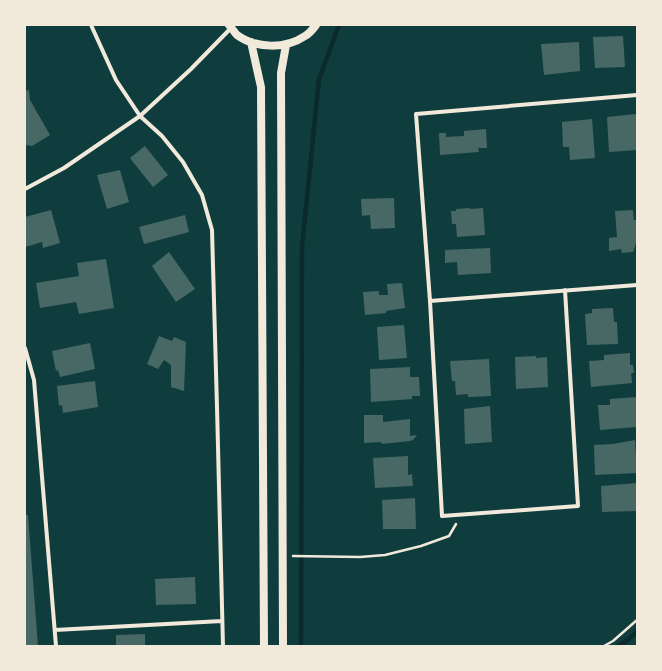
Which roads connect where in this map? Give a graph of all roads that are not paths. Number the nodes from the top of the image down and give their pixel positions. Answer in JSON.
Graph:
{"nodes":[{"id":1,"x":92,"y":25,"type":"edge"},
{"id":2,"x":316,"y":25,"type":"edge"},
{"id":3,"x":230,"y":27,"type":"edge"},
{"id":4,"x":250,"y":42,"type":"junction"},
{"id":5,"x":286,"y":45,"type":"junction"},
{"id":6,"x":637,"y":95,"type":"edge"},
{"id":7,"x":140,"y":116,"type":"junction"},
{"id":8,"x":25,"y":189,"type":"edge"},
{"id":9,"x":637,"y":285,"type":"edge"},
{"id":10,"x":566,"y":290,"type":"junction"},
{"id":11,"x":430,"y":301,"type":"junction"},
{"id":12,"x":25,"y":348,"type":"edge"},
{"id":13,"x":222,"y":621,"type":"junction"},
{"id":14,"x":55,"y":630,"type":"junction"},
{"id":15,"x":56,"y":646,"type":"edge"},
{"id":16,"x":223,"y":646,"type":"edge"},
{"id":17,"x":264,"y":646,"type":"edge"},
{"id":18,"x":283,"y":646,"type":"edge"}],
"edges":[{"from":1,"to":7,"type":"street"},
{"from":2,"to":5,"type":"main road"},
{"from":3,"to":4,"type":"main road"},
{"from":3,"to":7,"type":"street"},
{"from":4,"to":5,"type":"main road"},
{"from":4,"to":17,"type":"main road"},
{"from":5,"to":18,"type":"main road"},
{"from":6,"to":11,"type":"street"},
{"from":7,"to":8,"type":"street"},
{"from":7,"to":13,"type":"street"},
{"from":9,"to":10,"type":"street"},
{"from":10,"to":11,"type":"street"},
{"from":10,"to":11,"type":"street"},
{"from":12,"to":14,"type":"street"},
{"from":13,"to":14,"type":"street"},
{"from":13,"to":16,"type":"street"},
{"from":14,"to":15,"type":"street"}]}
